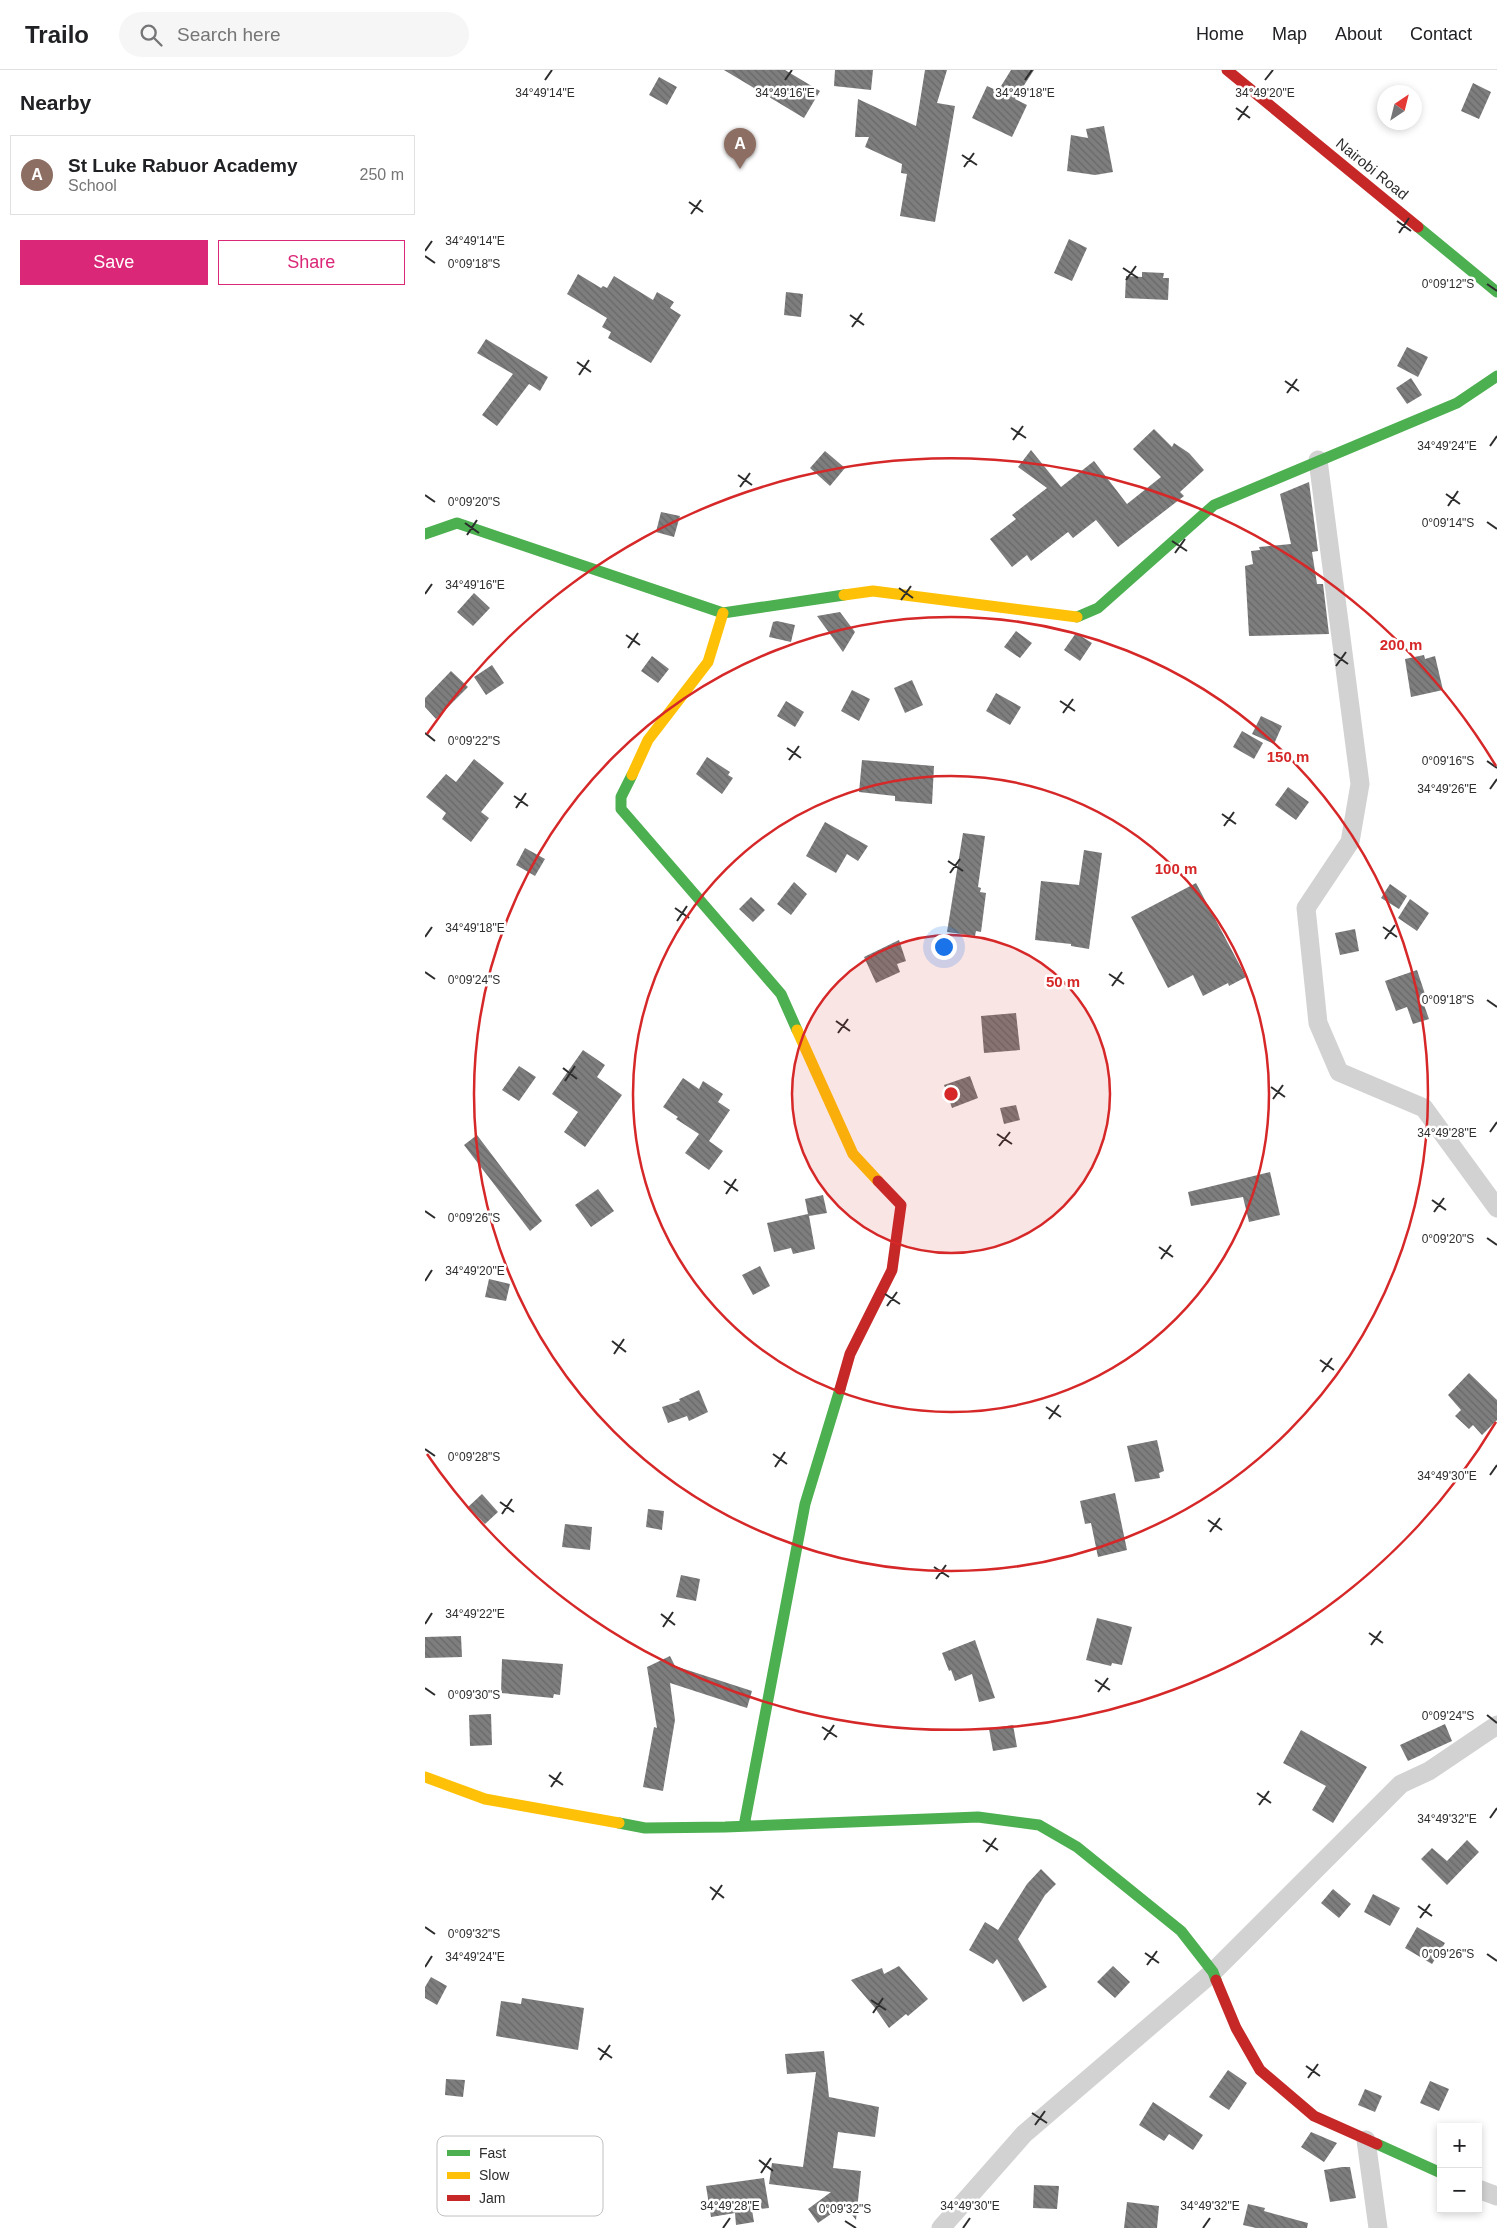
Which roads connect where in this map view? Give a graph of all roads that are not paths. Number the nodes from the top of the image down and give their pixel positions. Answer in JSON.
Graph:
{"nodes":[{"id":1,"x":1227,"y":70,"type":"edge"},
{"id":2,"x":1497,"y":292,"type":"edge"},
{"id":3,"x":1497,"y":376,"type":"edge"},
{"id":4,"x":1318,"y":460,"type":"junction"},
{"id":5,"x":425,"y":534,"type":"edge"},
{"id":6,"x":723,"y":613,"type":"junction"},
{"id":7,"x":1497,"y":1208,"type":"edge"},
{"id":8,"x":1497,"y":1725,"type":"edge"},
{"id":9,"x":425,"y":1777,"type":"edge"},
{"id":10,"x":744,"y":1826,"type":"junction"},
{"id":11,"x":1213,"y":1972,"type":"junction"},
{"id":12,"x":1366,"y":2140,"type":"junction"},
{"id":13,"x":1437,"y":2172,"type":"edge"},
{"id":14,"x":1482,"y":2190,"type":"edge"},
{"id":15,"x":1497,"y":2196,"type":"edge"},
{"id":16,"x":941,"y":2228,"type":"edge"},
{"id":17,"x":1378,"y":2228,"type":"edge"}],
"edges":[{"from":1,"to":2,"type":"main road","name":"Nairobi Road"},
{"from":3,"to":4,"type":"main road"},
{"from":4,"to":6,"type":"main road"},
{"from":4,"to":7,"type":"street"},
{"from":5,"to":6,"type":"main road"},
{"from":6,"to":10,"type":"main road"},
{"from":8,"to":11,"type":"street"},
{"from":9,"to":10,"type":"main road"},
{"from":10,"to":11,"type":"main road"},
{"from":11,"to":12,"type":"main road"},
{"from":11,"to":16,"type":"street"},
{"from":12,"to":13,"type":"main road"},
{"from":12,"to":17,"type":"street"},
{"from":14,"to":15,"type":"street"}]}
